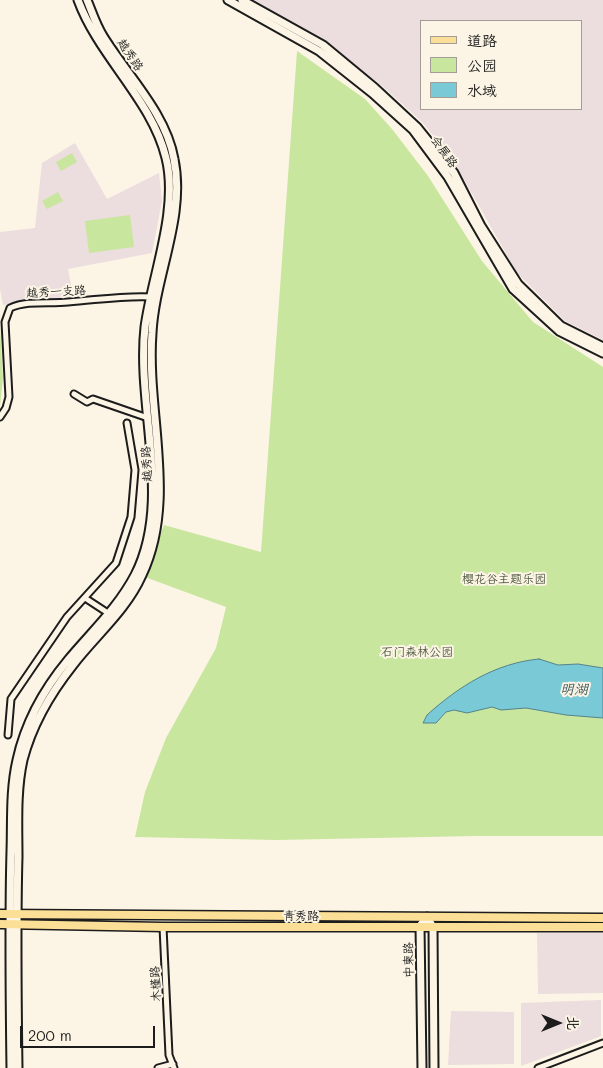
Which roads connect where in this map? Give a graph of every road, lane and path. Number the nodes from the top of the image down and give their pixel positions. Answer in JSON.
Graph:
{"nodes":[{"id":1,"x":78,"y":0,"type":"edge"},
{"id":2,"x":87,"y":0,"type":"edge"},
{"id":3,"x":228,"y":0,"type":"edge"},
{"id":4,"x":242,"y":0,"type":"edge"},
{"id":5,"x":153,"y":297,"type":"junction"},
{"id":6,"x":603,"y":347,"type":"edge"},
{"id":7,"x":603,"y":353,"type":"edge"},
{"id":8,"x":74,"y":394,"type":"dead end"},
{"id":9,"x":0,"y":417,"type":"edge"},
{"id":10,"x":148,"y":418,"type":"junction"},
{"id":11,"x":127,"y":423,"type":"dead end"},
{"id":12,"x":85,"y":598,"type":"junction"},
{"id":13,"x":113,"y":617,"type":"junction"},
{"id":14,"x":8,"y":735,"type":"dead end"},
{"id":15,"x":0,"y":914,"type":"edge"},
{"id":16,"x":13,"y":914,"type":"junction"},
{"id":17,"x":427,"y":917,"type":"junction"},
{"id":18,"x":603,"y":918,"type":"edge"},
{"id":19,"x":8,"y":924,"type":"edge"},
{"id":20,"x":420,"y":926,"type":"junction"},
{"id":21,"x":163,"y":927,"type":"junction"},
{"id":22,"x":433,"y":927,"type":"junction"},
{"id":23,"x":603,"y":927,"type":"edge"},
{"id":24,"x":603,"y":1044,"type":"edge"},
{"id":25,"x":173,"y":1066,"type":"edge"},
{"id":26,"x":11,"y":1068,"type":"edge"},
{"id":27,"x":18,"y":1068,"type":"edge"},
{"id":28,"x":158,"y":1068,"type":"edge"},
{"id":29,"x":422,"y":1068,"type":"edge"},
{"id":30,"x":434,"y":1068,"type":"edge"},
{"id":31,"x":538,"y":1068,"type":"edge"}],
"edges":[{"from":1,"to":5,"type":"main road","name":"越秀路"},
{"from":2,"to":5,"type":"main road","name":"越秀路"},
{"from":3,"to":7,"type":"main road","name":"会展路"},
{"from":4,"to":6,"type":"main road","name":"会展路"},
{"from":5,"to":9,"type":"street","name":"越秀一支路"},
{"from":5,"to":10,"type":"main road","name":"越秀路"},
{"from":5,"to":13,"type":"main road","name":"越秀路"},
{"from":8,"to":10,"type":"street"},
{"from":10,"to":13,"type":"main road","name":"越秀路"},
{"from":11,"to":12,"type":"street"},
{"from":12,"to":13,"type":"street"},
{"from":12,"to":14,"type":"street"},
{"from":13,"to":16,"type":"main road","name":"越秀路"},
{"from":15,"to":16,"type":"main road","name":"青秀路"},
{"from":16,"to":17,"type":"main road","name":"青秀路"},
{"from":16,"to":19,"type":"main road","name":"越秀路"},
{"from":17,"to":18,"type":"main road","name":"青秀路"},
{"from":17,"to":20,"type":"main road","name":"中柬路"},
{"from":17,"to":22,"type":"main road"},
{"from":19,"to":21,"type":"main road","name":"青秀路"},
{"from":19,"to":26,"type":"main road"},
{"from":19,"to":27,"type":"main road"},
{"from":20,"to":21,"type":"main road","name":"青秀路"},
{"from":20,"to":22,"type":"main road","name":"青秀路"},
{"from":20,"to":29,"type":"main road","name":"中柬路"},
{"from":21,"to":25,"type":"street","name":"木槿路"},
{"from":22,"to":23,"type":"main road","name":"青秀路"},
{"from":22,"to":30,"type":"main road","name":"中柬路"},
{"from":24,"to":31,"type":"street"},
{"from":25,"to":28,"type":"street"}]}
